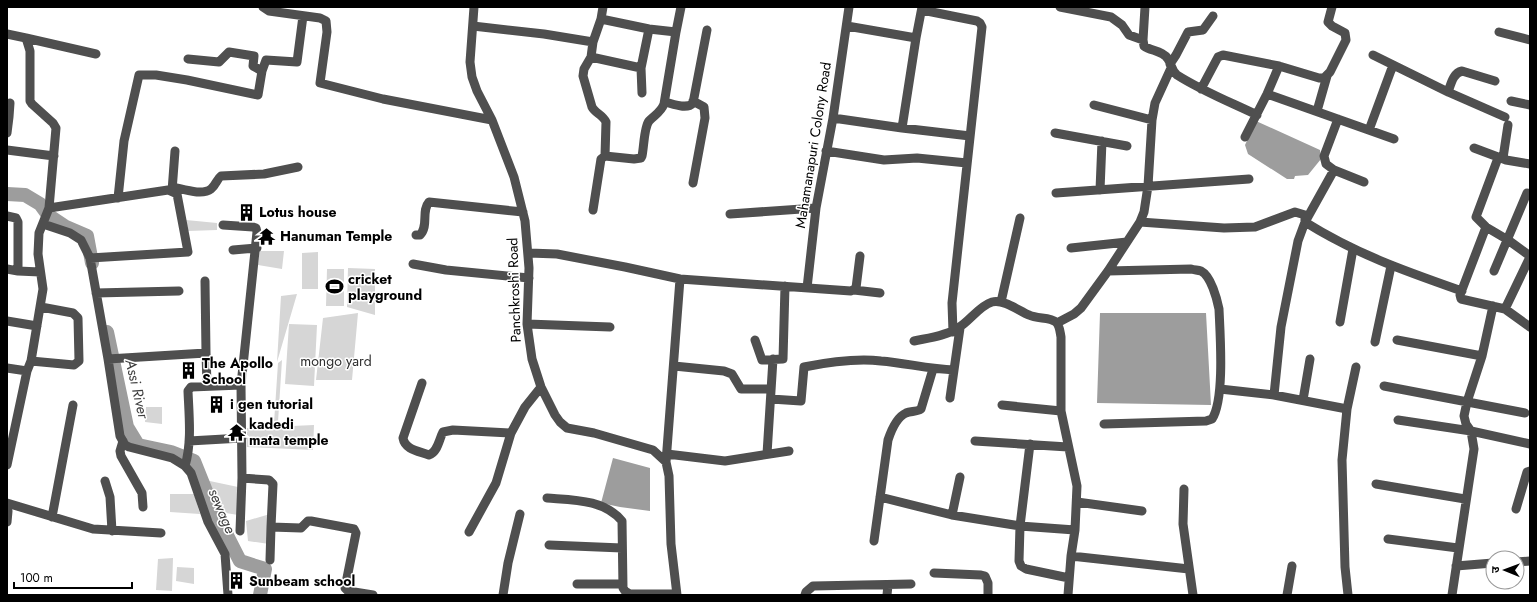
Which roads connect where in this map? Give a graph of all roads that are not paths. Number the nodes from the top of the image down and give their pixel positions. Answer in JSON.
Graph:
{"nodes":[{"id":1,"x":263,"y":7,"type":"edge"},
{"id":2,"x":474,"y":7,"type":"edge"},
{"id":3,"x":603,"y":7,"type":"edge"},
{"id":4,"x":681,"y":7,"type":"edge"},
{"id":5,"x":849,"y":7,"type":"edge"},
{"id":6,"x":1060,"y":7,"type":"edge"},
{"id":7,"x":1145,"y":7,"type":"edge"},
{"id":8,"x":1332,"y":7,"type":"edge"},
{"id":9,"x":922,"y":8,"type":"edge"},
{"id":10,"x":303,"y":16,"type":"junction"},
{"id":11,"x":1213,"y":16,"type":"dead end"},
{"id":12,"x":601,"y":19,"type":"junction"},
{"id":13,"x":473,"y":26,"type":"junction"},
{"id":14,"x":847,"y":26,"type":"junction"},
{"id":15,"x":649,"y":29,"type":"junction"},
{"id":16,"x":707,"y":30,"type":"dead end"},
{"id":17,"x":676,"y":32,"type":"junction"},
{"id":18,"x":1499,"y":32,"type":"dead end"},
{"id":19,"x":7,"y":34,"type":"edge"},
{"id":20,"x":26,"y":38,"type":"junction"},
{"id":21,"x":916,"y":38,"type":"junction"},
{"id":22,"x":1143,"y":40,"type":"junction"},
{"id":23,"x":1530,"y":40,"type":"edge"},
{"id":24,"x":593,"y":42,"type":"junction"},
{"id":25,"x":96,"y":54,"type":"dead end"},
{"id":26,"x":1373,"y":55,"type":"dead end"},
{"id":27,"x":591,"y":57,"type":"junction"},
{"id":28,"x":188,"y":59,"type":"dead end"},
{"id":29,"x":1393,"y":65,"type":"junction"},
{"id":30,"x":1170,"y":66,"type":"junction"},
{"id":31,"x":1279,"y":66,"type":"junction"},
{"id":32,"x":641,"y":68,"type":"junction"},
{"id":33,"x":262,"y":71,"type":"junction"},
{"id":34,"x":1327,"y":76,"type":"junction"},
{"id":35,"x":1495,"y":81,"type":"dead end"},
{"id":36,"x":1201,"y":89,"type":"junction"},
{"id":37,"x":1448,"y":92,"type":"junction"},
{"id":38,"x":642,"y":93,"type":"dead end"},
{"id":39,"x":1267,"y":94,"type":"junction"},
{"id":40,"x":693,"y":101,"type":"junction"},
{"id":41,"x":1511,"y":101,"type":"dead end"},
{"id":42,"x":665,"y":102,"type":"junction"},
{"id":43,"x":10,"y":103,"type":"dead end"},
{"id":44,"x":1094,"y":105,"type":"dead end"},
{"id":45,"x":1530,"y":105,"type":"edge"},
{"id":46,"x":1317,"y":111,"type":"junction"},
{"id":47,"x":1257,"y":115,"type":"junction"},
{"id":48,"x":8,"y":116,"type":"edge"},
{"id":49,"x":833,"y":118,"type":"junction"},
{"id":50,"x":1338,"y":119,"type":"junction"},
{"id":51,"x":492,"y":120,"type":"junction"},
{"id":52,"x":1152,"y":120,"type":"junction"},
{"id":53,"x":902,"y":128,"type":"junction"},
{"id":54,"x":1369,"y":130,"type":"junction"},
{"id":55,"x":7,"y":132,"type":"edge"},
{"id":56,"x":1055,"y":133,"type":"dead end"},
{"id":57,"x":970,"y":136,"type":"junction"},
{"id":58,"x":1245,"y":137,"type":"dead end"},
{"id":59,"x":1394,"y":139,"type":"dead end"},
{"id":60,"x":1102,"y":141,"type":"junction"},
{"id":61,"x":1127,"y":146,"type":"dead end"},
{"id":62,"x":1474,"y":148,"type":"dead end"},
{"id":63,"x":7,"y":150,"type":"edge"},
{"id":64,"x":175,"y":151,"type":"dead end"},
{"id":65,"x":826,"y":151,"type":"junction"},
{"id":66,"x":54,"y":156,"type":"junction"},
{"id":67,"x":605,"y":156,"type":"junction"},
{"id":68,"x":1506,"y":160,"type":"junction"},
{"id":69,"x":967,"y":163,"type":"junction"},
{"id":70,"x":1530,"y":164,"type":"edge"},
{"id":71,"x":298,"y":167,"type":"dead end"},
{"id":72,"x":1334,"y":170,"type":"junction"},
{"id":73,"x":1249,"y":179,"type":"dead end"},
{"id":74,"x":1364,"y":182,"type":"dead end"},
{"id":75,"x":694,"y":183,"type":"dead end"},
{"id":76,"x":1148,"y":186,"type":"junction"},
{"id":77,"x":172,"y":189,"type":"junction"},
{"id":78,"x":1100,"y":190,"type":"junction"},
{"id":79,"x":1056,"y":193,"type":"dead end"},
{"id":80,"x":1527,"y":194,"type":"dead end"},
{"id":81,"x":118,"y":198,"type":"junction"},
{"id":82,"x":816,"y":208,"type":"junction"},
{"id":83,"x":593,"y":210,"type":"dead end"},
{"id":84,"x":523,"y":212,"type":"junction"},
{"id":85,"x":730,"y":214,"type":"dead end"},
{"id":86,"x":46,"y":215,"type":"junction"},
{"id":87,"x":7,"y":216,"type":"edge"},
{"id":88,"x":1020,"y":218,"type":"dead end"},
{"id":89,"x":1140,"y":222,"type":"junction"},
{"id":90,"x":1305,"y":222,"type":"junction"},
{"id":91,"x":222,"y":225,"type":"dead end"},
{"id":92,"x":1486,"y":226,"type":"junction"},
{"id":93,"x":416,"y":235,"type":"dead end"},
{"id":94,"x":1508,"y":240,"type":"junction"},
{"id":95,"x":1127,"y":242,"type":"junction"},
{"id":96,"x":256,"y":248,"type":"junction"},
{"id":97,"x":1071,"y":248,"type":"dead end"},
{"id":98,"x":1353,"y":249,"type":"junction"},
{"id":99,"x":234,"y":250,"type":"dead end"},
{"id":100,"x":529,"y":253,"type":"junction"},
{"id":101,"x":860,"y":256,"type":"dead end"},
{"id":102,"x":1530,"y":256,"type":"edge"},
{"id":103,"x":91,"y":258,"type":"junction"},
{"id":104,"x":413,"y":264,"type":"dead end"},
{"id":105,"x":1391,"y":266,"type":"junction"},
{"id":106,"x":7,"y":268,"type":"edge"},
{"id":107,"x":18,"y":271,"type":"junction"},
{"id":108,"x":1108,"y":271,"type":"junction"},
{"id":109,"x":1494,"y":271,"type":"dead end"},
{"id":110,"x":40,"y":272,"type":"junction"},
{"id":111,"x":529,"y":278,"type":"junction"},
{"id":112,"x":680,"y":279,"type":"junction"},
{"id":113,"x":205,"y":281,"type":"dead end"},
{"id":114,"x":785,"y":286,"type":"junction"},
{"id":115,"x":807,"y":288,"type":"junction"},
{"id":116,"x":854,"y":290,"type":"junction"},
{"id":117,"x":1462,"y":290,"type":"junction"},
{"id":118,"x":178,"y":291,"type":"dead end"},
{"id":119,"x":98,"y":292,"type":"junction"},
{"id":120,"x":880,"y":293,"type":"dead end"},
{"id":121,"x":1001,"y":302,"type":"junction"},
{"id":122,"x":1493,"y":306,"type":"junction"},
{"id":123,"x":41,"y":307,"type":"junction"},
{"id":124,"x":1505,"y":309,"type":"junction"},
{"id":125,"x":7,"y":320,"type":"edge"},
{"id":126,"x":1340,"y":322,"type":"dead end"},
{"id":127,"x":1057,"y":323,"type":"junction"},
{"id":128,"x":527,"y":324,"type":"junction"},
{"id":129,"x":37,"y":326,"type":"junction"},
{"id":130,"x":610,"y":327,"type":"dead end"},
{"id":131,"x":1530,"y":327,"type":"edge"},
{"id":132,"x":956,"y":330,"type":"junction"},
{"id":133,"x":755,"y":340,"type":"dead end"},
{"id":134,"x":1397,"y":340,"type":"dead end"},
{"id":135,"x":914,"y":341,"type":"dead end"},
{"id":136,"x":1375,"y":342,"type":"dead end"},
{"id":137,"x":206,"y":353,"type":"junction"},
{"id":138,"x":1482,"y":356,"type":"junction"},
{"id":139,"x":111,"y":359,"type":"junction"},
{"id":140,"x":773,"y":359,"type":"junction"},
{"id":141,"x":1310,"y":359,"type":"dead end"},
{"id":142,"x":31,"y":361,"type":"junction"},
{"id":143,"x":674,"y":366,"type":"junction"},
{"id":144,"x":1356,"y":367,"type":"dead end"},
{"id":145,"x":7,"y":368,"type":"edge"},
{"id":146,"x":933,"y":369,"type":"junction"},
{"id":147,"x":954,"y":370,"type":"junction"},
{"id":148,"x":27,"y":371,"type":"junction"},
{"id":149,"x":422,"y":383,"type":"dead end"},
{"id":150,"x":242,"y":385,"type":"junction"},
{"id":151,"x":207,"y":386,"type":"junction"},
{"id":152,"x":1384,"y":386,"type":"dead end"},
{"id":153,"x":541,"y":387,"type":"junction"},
{"id":154,"x":1220,"y":389,"type":"junction"},
{"id":155,"x":771,"y":394,"type":"junction"},
{"id":156,"x":1274,"y":395,"type":"junction"},
{"id":157,"x":950,"y":398,"type":"dead end"},
{"id":158,"x":1303,"y":400,"type":"junction"},
{"id":159,"x":1467,"y":402,"type":"junction"},
{"id":160,"x":73,"y":405,"type":"dead end"},
{"id":161,"x":1002,"y":405,"type":"dead end"},
{"id":162,"x":1347,"y":409,"type":"junction"},
{"id":163,"x":1061,"y":410,"type":"junction"},
{"id":164,"x":1525,"y":414,"type":"dead end"},
{"id":165,"x":1398,"y":420,"type":"dead end"},
{"id":166,"x":1104,"y":424,"type":"dead end"},
{"id":167,"x":1471,"y":431,"type":"junction"},
{"id":168,"x":511,"y":433,"type":"junction"},
{"id":169,"x":242,"y":438,"type":"junction"},
{"id":170,"x":123,"y":441,"type":"junction"},
{"id":171,"x":190,"y":441,"type":"junction"},
{"id":172,"x":975,"y":441,"type":"dead end"},
{"id":173,"x":1030,"y":444,"type":"junction"},
{"id":174,"x":1530,"y":444,"type":"edge"},
{"id":175,"x":1068,"y":448,"type":"junction"},
{"id":176,"x":789,"y":451,"type":"dead end"},
{"id":177,"x":767,"y":454,"type":"junction"},
{"id":178,"x":667,"y":458,"type":"junction"},
{"id":179,"x":7,"y":465,"type":"edge"},
{"id":180,"x":185,"y":466,"type":"junction"},
{"id":181,"x":1530,"y":471,"type":"edge"},
{"id":182,"x":960,"y":477,"type":"dead end"},
{"id":183,"x":242,"y":478,"type":"junction"},
{"id":184,"x":105,"y":481,"type":"dead end"},
{"id":185,"x":1376,"y":484,"type":"dead end"},
{"id":186,"x":1184,"y":489,"type":"dead end"},
{"id":187,"x":547,"y":498,"type":"dead end"},
{"id":188,"x":880,"y":498,"type":"junction"},
{"id":189,"x":1465,"y":499,"type":"junction"},
{"id":190,"x":1077,"y":502,"type":"junction"},
{"id":191,"x":7,"y":503,"type":"edge"},
{"id":192,"x":143,"y":507,"type":"dead end"},
{"id":193,"x":7,"y":509,"type":"edge"},
{"id":194,"x":1516,"y":509,"type":"dead end"},
{"id":195,"x":1142,"y":511,"type":"dead end"},
{"id":196,"x":520,"y":514,"type":"dead end"},
{"id":197,"x":952,"y":515,"type":"junction"},
{"id":198,"x":52,"y":517,"type":"junction"},
{"id":199,"x":7,"y":522,"type":"edge"},
{"id":200,"x":1020,"y":526,"type":"junction"},
{"id":201,"x":271,"y":527,"type":"junction"},
{"id":202,"x":112,"y":530,"type":"junction"},
{"id":203,"x":1075,"y":530,"type":"junction"},
{"id":204,"x":240,"y":531,"type":"dead end"},
{"id":205,"x":469,"y":532,"type":"dead end"},
{"id":206,"x":161,"y":533,"type":"dead end"},
{"id":207,"x":1388,"y":539,"type":"dead end"},
{"id":208,"x":874,"y":541,"type":"dead end"},
{"id":209,"x":549,"y":545,"type":"dead end"},
{"id":210,"x":622,"y":548,"type":"junction"},
{"id":211,"x":1458,"y":548,"type":"junction"},
{"id":212,"x":1071,"y":556,"type":"junction"},
{"id":213,"x":270,"y":560,"type":"dead end"},
{"id":214,"x":1485,"y":564,"type":"edge"},
{"id":215,"x":1292,"y":566,"type":"dead end"},
{"id":216,"x":1456,"y":566,"type":"junction"},
{"id":217,"x":1190,"y":569,"type":"junction"},
{"id":218,"x":934,"y":573,"type":"dead end"},
{"id":219,"x":1069,"y":578,"type":"junction"},
{"id":220,"x":577,"y":584,"type":"dead end"},
{"id":221,"x":623,"y":584,"type":"junction"},
{"id":222,"x":911,"y":584,"type":"dead end"},
{"id":223,"x":888,"y":585,"type":"junction"},
{"id":224,"x":677,"y":594,"type":"edge"},
{"id":225,"x":228,"y":595,"type":"edge"},
{"id":226,"x":373,"y":595,"type":"edge"},
{"id":227,"x":503,"y":595,"type":"edge"},
{"id":228,"x":805,"y":595,"type":"edge"},
{"id":229,"x":887,"y":595,"type":"edge"},
{"id":230,"x":988,"y":595,"type":"edge"},
{"id":231,"x":1068,"y":595,"type":"edge"},
{"id":232,"x":1193,"y":595,"type":"edge"},
{"id":233,"x":1287,"y":595,"type":"edge"},
{"id":234,"x":1348,"y":595,"type":"edge"},
{"id":235,"x":1452,"y":595,"type":"edge"}],
"edges":[{"from":1,"to":10,"type":"street"},
{"from":2,"to":13,"type":"street","name":"Panchkroshi Road"},
{"from":3,"to":12,"type":"street"},
{"from":4,"to":17,"type":"street"},
{"from":5,"to":14,"type":"street","name":"Mahamanapuri Colony Road"},
{"from":6,"to":22,"type":"street"},
{"from":7,"to":22,"type":"street"},
{"from":8,"to":34,"type":"street"},
{"from":9,"to":21,"type":"street"},
{"from":9,"to":57,"type":"street"},
{"from":10,"to":33,"type":"street"},
{"from":10,"to":51,"type":"street"},
{"from":11,"to":30,"type":"street"},
{"from":12,"to":15,"type":"street"},
{"from":12,"to":24,"type":"street"},
{"from":13,"to":24,"type":"street"},
{"from":13,"to":51,"type":"street","name":"Panchkroshi Road"},
{"from":14,"to":21,"type":"street"},
{"from":14,"to":49,"type":"street","name":"Mahamanapuri Colony Road"},
{"from":15,"to":17,"type":"street"},
{"from":15,"to":32,"type":"street"},
{"from":16,"to":40,"type":"street"},
{"from":17,"to":42,"type":"street"},
{"from":18,"to":23,"type":"street"},
{"from":19,"to":20,"type":"street"},
{"from":20,"to":25,"type":"street"},
{"from":20,"to":66,"type":"street"},
{"from":21,"to":53,"type":"street"},
{"from":22,"to":30,"type":"street"},
{"from":24,"to":27,"type":"street"},
{"from":26,"to":29,"type":"street"},
{"from":27,"to":32,"type":"street"},
{"from":27,"to":67,"type":"street"},
{"from":28,"to":33,"type":"street"},
{"from":29,"to":37,"type":"street"},
{"from":29,"to":54,"type":"street"},
{"from":30,"to":36,"type":"street"},
{"from":30,"to":52,"type":"street"},
{"from":31,"to":34,"type":"street"},
{"from":31,"to":36,"type":"street"},
{"from":31,"to":39,"type":"street"},
{"from":32,"to":38,"type":"street"},
{"from":33,"to":81,"type":"street"},
{"from":34,"to":46,"type":"street"},
{"from":35,"to":37,"type":"street"},
{"from":36,"to":47,"type":"street"},
{"from":37,"to":68,"type":"street"},
{"from":39,"to":46,"type":"street"},
{"from":39,"to":47,"type":"street"},
{"from":40,"to":42,"type":"street"},
{"from":40,"to":75,"type":"street"},
{"from":41,"to":45,"type":"street"},
{"from":42,"to":67,"type":"street"},
{"from":43,"to":48,"type":"street"},
{"from":44,"to":52,"type":"street"},
{"from":46,"to":50,"type":"street"},
{"from":47,"to":58,"type":"street"},
{"from":48,"to":55,"type":"street"},
{"from":49,"to":53,"type":"street"},
{"from":49,"to":65,"type":"street","name":"Mahamanapuri Colony Road"},
{"from":50,"to":54,"type":"street"},
{"from":50,"to":72,"type":"street"},
{"from":51,"to":84,"type":"street","name":"Panchkroshi Road"},
{"from":52,"to":76,"type":"street"},
{"from":53,"to":57,"type":"street"},
{"from":54,"to":59,"type":"street"},
{"from":56,"to":60,"type":"street"},
{"from":57,"to":69,"type":"street"},
{"from":60,"to":61,"type":"street"},
{"from":60,"to":78,"type":"street"},
{"from":62,"to":68,"type":"street"},
{"from":63,"to":66,"type":"street"},
{"from":64,"to":77,"type":"street"},
{"from":65,"to":69,"type":"street"},
{"from":65,"to":82,"type":"street","name":"Mahamanapuri Colony Road"},
{"from":66,"to":86,"type":"street"},
{"from":67,"to":83,"type":"street"},
{"from":68,"to":70,"type":"street"},
{"from":68,"to":92,"type":"street"},
{"from":69,"to":132,"type":"street"},
{"from":71,"to":77,"type":"street"},
{"from":72,"to":74,"type":"street"},
{"from":72,"to":90,"type":"street"},
{"from":73,"to":76,"type":"street"},
{"from":76,"to":78,"type":"street"},
{"from":76,"to":89,"type":"street"},
{"from":77,"to":81,"type":"street"},
{"from":77,"to":103,"type":"street"},
{"from":78,"to":79,"type":"street"},
{"from":80,"to":94,"type":"street"},
{"from":81,"to":86,"type":"street"},
{"from":82,"to":85,"type":"street"},
{"from":82,"to":115,"type":"street","name":"Mahamanapuri Colony Road"},
{"from":84,"to":93,"type":"street"},
{"from":84,"to":100,"type":"street","name":"Panchkroshi Road"},
{"from":86,"to":103,"type":"street"},
{"from":86,"to":110,"type":"street"},
{"from":87,"to":107,"type":"street"},
{"from":88,"to":121,"type":"street"},
{"from":89,"to":90,"type":"street"},
{"from":89,"to":95,"type":"street"},
{"from":90,"to":98,"type":"street"},
{"from":90,"to":156,"type":"street"},
{"from":91,"to":96,"type":"street"},
{"from":92,"to":94,"type":"street"},
{"from":92,"to":117,"type":"street"},
{"from":94,"to":102,"type":"street"},
{"from":94,"to":109,"type":"street"},
{"from":95,"to":97,"type":"street"},
{"from":95,"to":108,"type":"street"},
{"from":96,"to":99,"type":"street"},
{"from":96,"to":150,"type":"street"},
{"from":98,"to":105,"type":"street"},
{"from":98,"to":126,"type":"street"},
{"from":100,"to":111,"type":"street","name":"Panchkroshi Road"},
{"from":100,"to":112,"type":"street"},
{"from":101,"to":116,"type":"street"},
{"from":102,"to":124,"type":"street"},
{"from":103,"to":119,"type":"street"},
{"from":104,"to":111,"type":"street"},
{"from":105,"to":117,"type":"street"},
{"from":105,"to":136,"type":"street"},
{"from":106,"to":107,"type":"street"},
{"from":107,"to":110,"type":"street"},
{"from":108,"to":127,"type":"street"},
{"from":108,"to":154,"type":"street"},
{"from":110,"to":123,"type":"street"},
{"from":111,"to":128,"type":"street","name":"Panchkroshi Road"},
{"from":112,"to":114,"type":"street"},
{"from":112,"to":143,"type":"street"},
{"from":113,"to":137,"type":"street"},
{"from":114,"to":115,"type":"street"},
{"from":114,"to":140,"type":"street"},
{"from":115,"to":116,"type":"street"},
{"from":116,"to":120,"type":"street"},
{"from":117,"to":122,"type":"street"},
{"from":118,"to":119,"type":"street"},
{"from":119,"to":139,"type":"street"},
{"from":121,"to":127,"type":"street"},
{"from":121,"to":132,"type":"street"},
{"from":122,"to":124,"type":"street"},
{"from":122,"to":138,"type":"street"},
{"from":123,"to":129,"type":"street"},
{"from":123,"to":142,"type":"street"},
{"from":124,"to":131,"type":"street"},
{"from":125,"to":129,"type":"street"},
{"from":127,"to":163,"type":"street"},
{"from":128,"to":130,"type":"street"},
{"from":128,"to":153,"type":"street","name":"Panchkroshi Road"},
{"from":129,"to":142,"type":"street"},
{"from":132,"to":135,"type":"street"},
{"from":132,"to":147,"type":"street"},
{"from":133,"to":140,"type":"street"},
{"from":134,"to":138,"type":"street"},
{"from":137,"to":139,"type":"street"},
{"from":137,"to":151,"type":"street"},
{"from":138,"to":159,"type":"street"},
{"from":139,"to":170,"type":"street"},
{"from":140,"to":155,"type":"street"},
{"from":141,"to":158,"type":"street"},
{"from":142,"to":148,"type":"street"},
{"from":143,"to":155,"type":"street"},
{"from":143,"to":178,"type":"street"},
{"from":144,"to":162,"type":"street"},
{"from":145,"to":148,"type":"street"},
{"from":146,"to":147,"type":"street"},
{"from":146,"to":155,"type":"street"},
{"from":146,"to":188,"type":"street"},
{"from":147,"to":157,"type":"street"},
{"from":148,"to":179,"type":"street"},
{"from":149,"to":168,"type":"street"},
{"from":150,"to":151,"type":"street"},
{"from":150,"to":169,"type":"street"},
{"from":151,"to":171,"type":"street"},
{"from":152,"to":159,"type":"street"},
{"from":153,"to":168,"type":"street"},
{"from":153,"to":178,"type":"street","name":"Panchkroshi Road"},
{"from":154,"to":156,"type":"street"},
{"from":154,"to":166,"type":"street"},
{"from":155,"to":177,"type":"street"},
{"from":156,"to":158,"type":"street"},
{"from":158,"to":162,"type":"street"},
{"from":159,"to":164,"type":"street"},
{"from":159,"to":167,"type":"street"},
{"from":160,"to":198,"type":"street"},
{"from":161,"to":163,"type":"street"},
{"from":162,"to":234,"type":"street"},
{"from":163,"to":175,"type":"street"},
{"from":165,"to":167,"type":"street"},
{"from":167,"to":174,"type":"street"},
{"from":167,"to":189,"type":"street"},
{"from":168,"to":205,"type":"street"},
{"from":169,"to":171,"type":"street"},
{"from":169,"to":183,"type":"street"},
{"from":170,"to":180,"type":"street"},
{"from":170,"to":192,"type":"street"},
{"from":171,"to":180,"type":"street"},
{"from":172,"to":173,"type":"street"},
{"from":173,"to":175,"type":"street"},
{"from":173,"to":200,"type":"street"},
{"from":175,"to":190,"type":"street"},
{"from":176,"to":177,"type":"street"},
{"from":177,"to":178,"type":"street"},
{"from":178,"to":224,"type":"street"},
{"from":180,"to":225,"type":"street"},
{"from":181,"to":194,"type":"street"},
{"from":182,"to":197,"type":"street"},
{"from":183,"to":201,"type":"street"},
{"from":183,"to":204,"type":"street"},
{"from":184,"to":202,"type":"street"},
{"from":185,"to":189,"type":"street"},
{"from":186,"to":217,"type":"street"},
{"from":187,"to":210,"type":"street"},
{"from":188,"to":197,"type":"street"},
{"from":188,"to":208,"type":"street"},
{"from":189,"to":211,"type":"street"},
{"from":190,"to":195,"type":"street"},
{"from":190,"to":203,"type":"street"},
{"from":191,"to":198,"type":"street"},
{"from":193,"to":199,"type":"street"},
{"from":196,"to":227,"type":"street"},
{"from":197,"to":200,"type":"street"},
{"from":198,"to":202,"type":"street"},
{"from":200,"to":203,"type":"street"},
{"from":200,"to":219,"type":"street"},
{"from":201,"to":213,"type":"street"},
{"from":201,"to":226,"type":"street"},
{"from":202,"to":206,"type":"street"},
{"from":203,"to":212,"type":"street"},
{"from":207,"to":211,"type":"street"},
{"from":209,"to":210,"type":"street"},
{"from":210,"to":221,"type":"street"},
{"from":211,"to":216,"type":"street"},
{"from":212,"to":217,"type":"street"},
{"from":212,"to":219,"type":"street"},
{"from":214,"to":216,"type":"street"},
{"from":215,"to":233,"type":"street"},
{"from":216,"to":235,"type":"street"},
{"from":217,"to":232,"type":"street"},
{"from":218,"to":230,"type":"street"},
{"from":219,"to":231,"type":"street"},
{"from":220,"to":221,"type":"street"},
{"from":221,"to":224,"type":"street"},
{"from":222,"to":223,"type":"street"},
{"from":223,"to":228,"type":"street"},
{"from":223,"to":229,"type":"street"}]}
